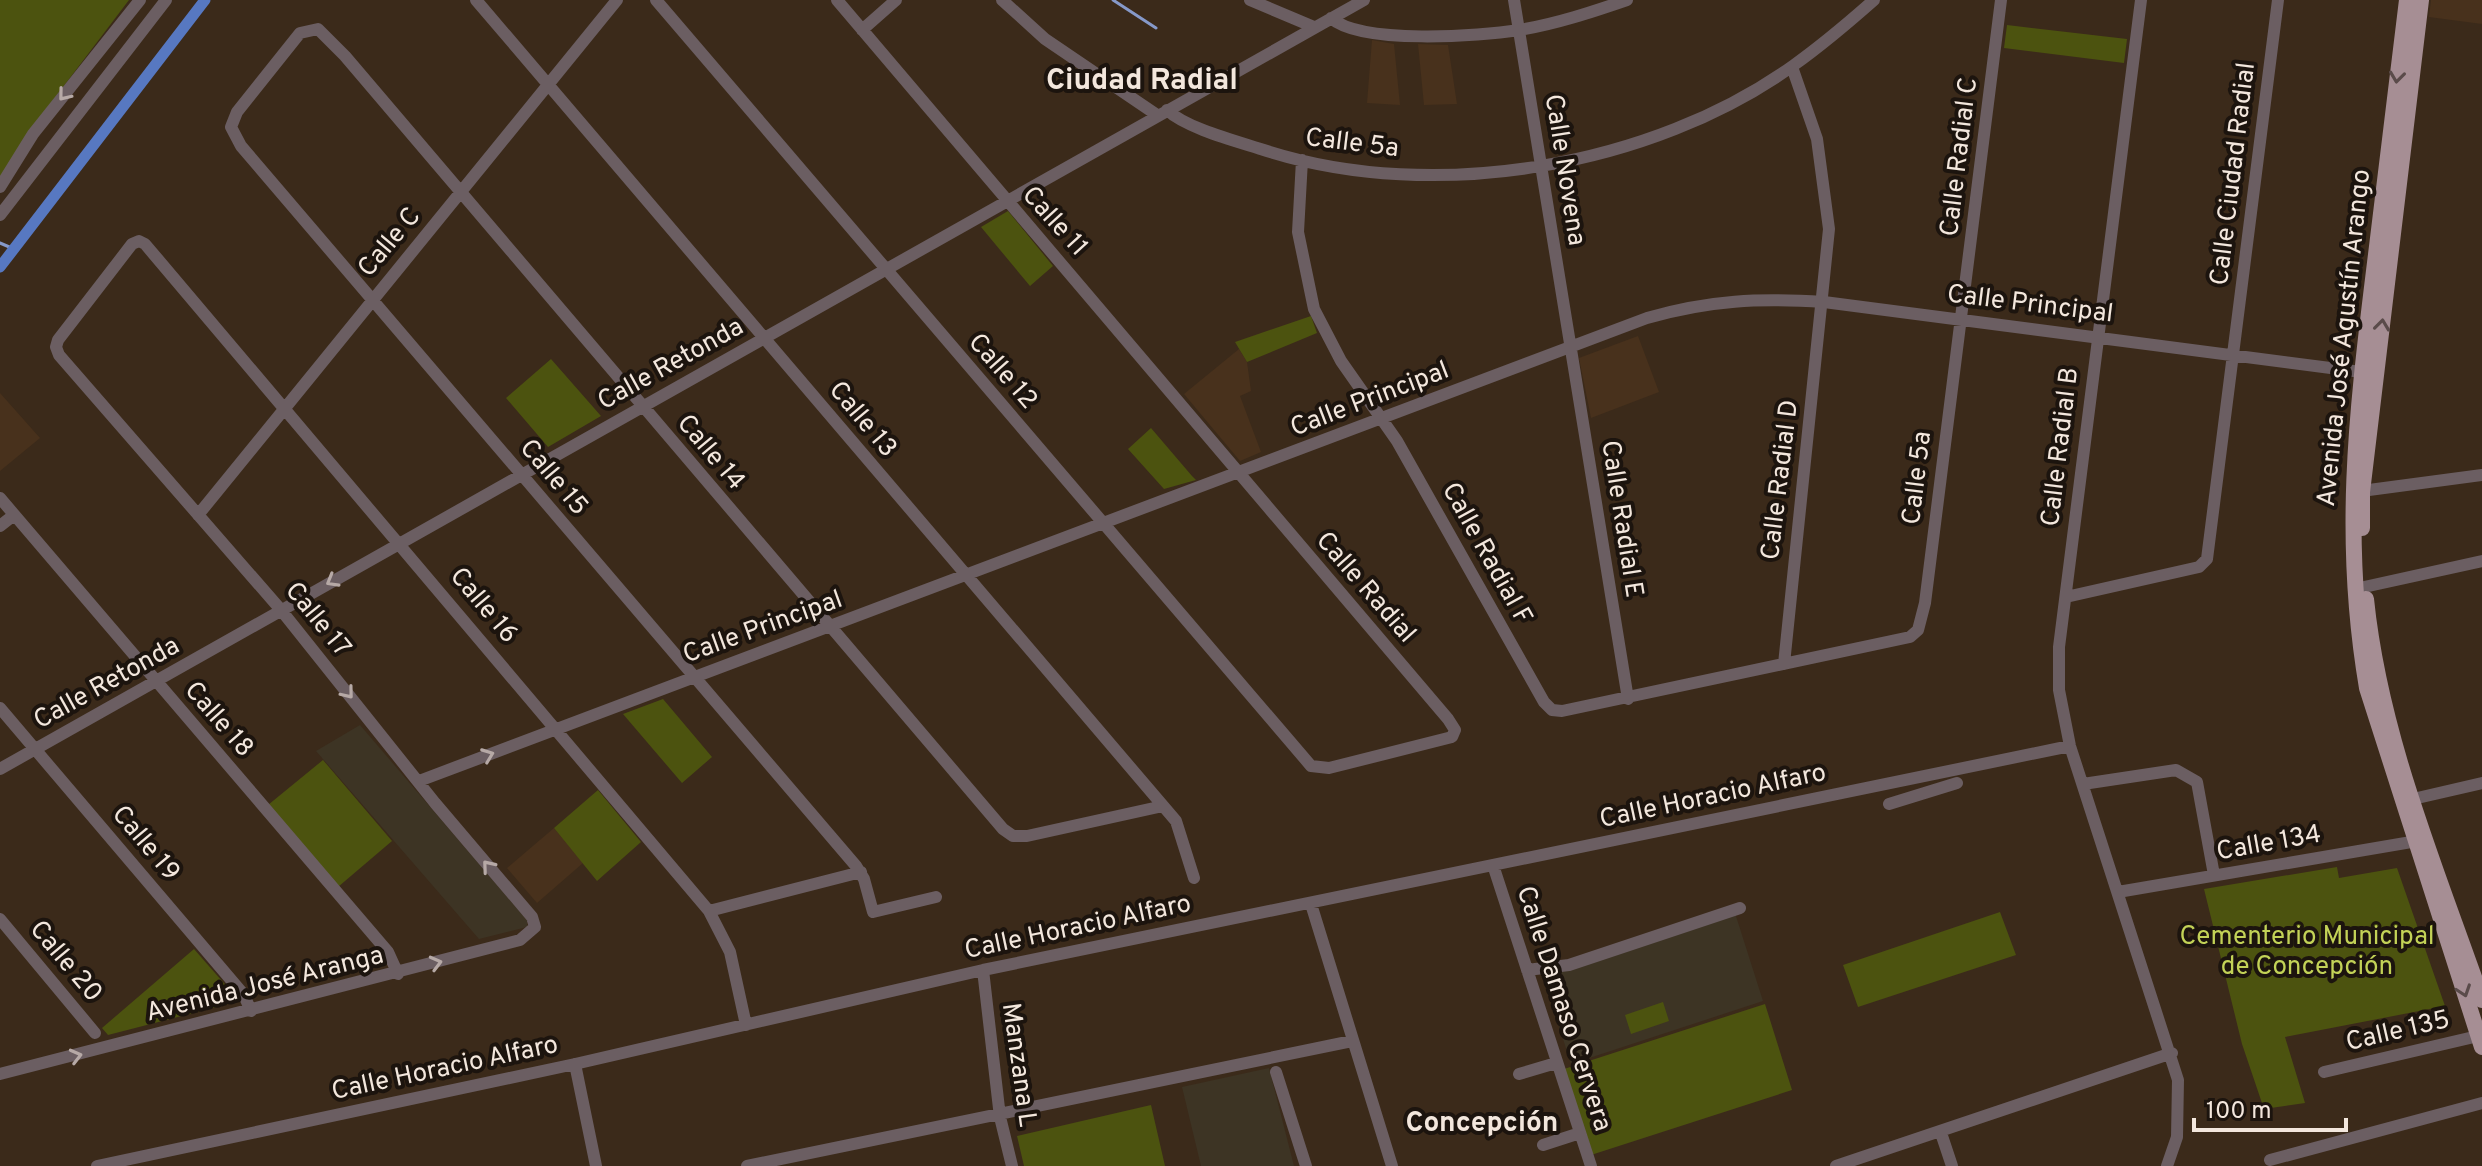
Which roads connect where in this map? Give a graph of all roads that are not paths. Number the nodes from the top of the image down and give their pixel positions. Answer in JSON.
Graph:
{"nodes":[{"id":1,"x":140,"y":0,"type":"edge"},
{"id":2,"x":166,"y":0,"type":"edge"},
{"id":3,"x":476,"y":0,"type":"edge"},
{"id":4,"x":617,"y":0,"type":"edge"},
{"id":5,"x":656,"y":0,"type":"edge"},
{"id":6,"x":837,"y":0,"type":"edge"},
{"id":7,"x":896,"y":0,"type":"edge"},
{"id":8,"x":1002,"y":0,"type":"edge"},
{"id":9,"x":1250,"y":0,"type":"edge"},
{"id":10,"x":1364,"y":0,"type":"edge"},
{"id":11,"x":1514,"y":0,"type":"edge"},
{"id":12,"x":1627,"y":0,"type":"edge"},
{"id":13,"x":1874,"y":0,"type":"edge"},
{"id":14,"x":2001,"y":0,"type":"edge"},
{"id":15,"x":2141,"y":0,"type":"edge"},
{"id":16,"x":2278,"y":0,"type":"edge"},
{"id":17,"x":2407,"y":0,"type":"edge"},
{"id":18,"x":2421,"y":0,"type":"edge"},
{"id":19,"x":155,"y":13,"type":"junction"},
{"id":20,"x":1331,"y":18,"type":"junction"},
{"id":21,"x":1314,"y":27,"type":"junction"},
{"id":22,"x":312,"y":28,"type":"joint"},
{"id":23,"x":862,"y":30,"type":"junction"},
{"id":24,"x":1519,"y":30,"type":"junction"},
{"id":25,"x":113,"y":34,"type":"junction"},
{"id":26,"x":1792,"y":67,"type":"junction"},
{"id":27,"x":104,"y":76,"type":"junction"},
{"id":28,"x":548,"y":83,"type":"junction"},
{"id":29,"x":1162,"y":112,"type":"junction"},
{"id":30,"x":1302,"y":160,"type":"junction"},
{"id":31,"x":1541,"y":167,"type":"junction"},
{"id":32,"x":0,"y":187,"type":"edge"},
{"id":33,"x":461,"y":192,"type":"junction"},
{"id":34,"x":1007,"y":202,"type":"junction"},
{"id":35,"x":0,"y":215,"type":"edge"},
{"id":36,"x":885,"y":269,"type":"junction"},
{"id":37,"x":370,"y":300,"type":"junction"},
{"id":38,"x":1824,"y":302,"type":"junction"},
{"id":39,"x":1960,"y":319,"type":"junction"},
{"id":40,"x":2096,"y":336,"type":"junction"},
{"id":41,"x":765,"y":339,"type":"junction"},
{"id":42,"x":56,"y":347,"type":"joint"},
{"id":43,"x":1570,"y":348,"type":"junction"},
{"id":44,"x":2233,"y":353,"type":"junction"},
{"id":45,"x":2368,"y":373,"type":"junction"},
{"id":46,"x":641,"y":406,"type":"junction"},
{"id":47,"x":284,"y":407,"type":"junction"},
{"id":48,"x":1380,"y":419,"type":"junction"},
{"id":49,"x":521,"y":474,"type":"junction"},
{"id":50,"x":1238,"y":474,"type":"junction"},
{"id":51,"x":2482,"y":475,"type":"edge"},
{"id":52,"x":2356,"y":492,"type":"junction"},
{"id":53,"x":0,"y":498,"type":"edge"},
{"id":54,"x":14,"y":515,"type":"junction"},
{"id":55,"x":198,"y":515,"type":"junction"},
{"id":56,"x":1103,"y":524,"type":"junction"},
{"id":57,"x":0,"y":526,"type":"edge"},
{"id":58,"x":400,"y":543,"type":"junction"},
{"id":59,"x":2482,"y":561,"type":"edge"},
{"id":60,"x":964,"y":577,"type":"junction"},
{"id":61,"x":2360,"y":588,"type":"junction"},
{"id":62,"x":2066,"y":597,"type":"junction"},
{"id":63,"x":281,"y":610,"type":"junction"},
{"id":64,"x":829,"y":627,"type":"junction"},
{"id":65,"x":1784,"y":664,"type":"junction"},
{"id":66,"x":692,"y":677,"type":"junction"},
{"id":67,"x":157,"y":682,"type":"junction"},
{"id":68,"x":1628,"y":699,"type":"junction"},
{"id":69,"x":0,"y":708,"type":"edge"},
{"id":70,"x":558,"y":729,"type":"junction"},
{"id":71,"x":2070,"y":746,"type":"junction"},
{"id":72,"x":36,"y":750,"type":"junction"},
{"id":73,"x":0,"y":769,"type":"edge"},
{"id":74,"x":1318,"y":769,"type":"joint"},
{"id":75,"x":1941,"y":773,"type":"junction"},
{"id":76,"x":419,"y":781,"type":"junction"},
{"id":77,"x":2482,"y":783,"type":"edge"},
{"id":78,"x":2083,"y":784,"type":"junction"},
{"id":79,"x":2413,"y":799,"type":"junction"},
{"id":80,"x":1889,"y":804,"type":"dead end"},
{"id":81,"x":1163,"y":806,"type":"junction"},
{"id":82,"x":2420,"y":841,"type":"junction"},
{"id":83,"x":1493,"y":865,"type":"junction"},
{"id":84,"x":861,"y":872,"type":"junction"},
{"id":85,"x":2214,"y":875,"type":"junction"},
{"id":86,"x":1194,"y":878,"type":"dead end"},
{"id":87,"x":2118,"y":892,"type":"junction"},
{"id":88,"x":936,"y":897,"type":"dead end"},
{"id":89,"x":1311,"y":904,"type":"junction"},
{"id":90,"x":1740,"y":908,"type":"dead end"},
{"id":91,"x":709,"y":911,"type":"junction"},
{"id":92,"x":0,"y":919,"type":"edge"},
{"id":93,"x":535,"y":927,"type":"joint"},
{"id":94,"x":983,"y":970,"type":"junction"},
{"id":95,"x":1527,"y":970,"type":"junction"},
{"id":96,"x":398,"y":974,"type":"junction"},
{"id":97,"x":2482,"y":1000,"type":"edge"},
{"id":98,"x":251,"y":1011,"type":"junction"},
{"id":99,"x":746,"y":1025,"type":"junction"},
{"id":100,"x":95,"y":1033,"type":"dead end"},
{"id":101,"x":2481,"y":1040,"type":"edge"},
{"id":102,"x":1352,"y":1041,"type":"junction"},
{"id":103,"x":2172,"y":1053,"type":"junction"},
{"id":104,"x":1556,"y":1063,"type":"junction"},
{"id":105,"x":575,"y":1064,"type":"junction"},
{"id":106,"x":1276,"y":1072,"type":"dead end"},
{"id":107,"x":2324,"y":1072,"type":"dead end"},
{"id":108,"x":0,"y":1074,"type":"edge"},
{"id":109,"x":1519,"y":1074,"type":"dead end"},
{"id":110,"x":2482,"y":1103,"type":"edge"},
{"id":111,"x":1001,"y":1118,"type":"junction"},
{"id":112,"x":1580,"y":1133,"type":"junction"},
{"id":113,"x":1941,"y":1133,"type":"junction"},
{"id":114,"x":1543,"y":1145,"type":"dead end"},
{"id":115,"x":2270,"y":1160,"type":"dead end"},
{"id":116,"x":97,"y":1166,"type":"edge"},
{"id":117,"x":596,"y":1166,"type":"edge"},
{"id":118,"x":747,"y":1166,"type":"edge"},
{"id":119,"x":1012,"y":1166,"type":"edge"},
{"id":120,"x":1306,"y":1166,"type":"edge"},
{"id":121,"x":1392,"y":1166,"type":"edge"},
{"id":122,"x":1591,"y":1166,"type":"edge"},
{"id":123,"x":1836,"y":1166,"type":"edge"},
{"id":124,"x":1952,"y":1166,"type":"edge"},
{"id":125,"x":2167,"y":1166,"type":"edge"}],
"edges":[{"from":1,"to":25,"type":"street"},
{"from":2,"to":19,"type":"street"},
{"from":3,"to":28,"type":"street","name":"Calle 13"},
{"from":4,"to":28,"type":"street","name":"Calle C"},
{"from":5,"to":36,"type":"street","name":"Calle 12"},
{"from":6,"to":23,"type":"street","name":"Calle 11"},
{"from":7,"to":23,"type":"street"},
{"from":8,"to":29,"type":"street","name":"Calle 5a"},
{"from":9,"to":21,"type":"street"},
{"from":10,"to":20,"type":"street","name":"Calle Retonda"},
{"from":11,"to":24,"type":"street","name":"Calle Novena"},
{"from":12,"to":24,"type":"street"},
{"from":13,"to":26,"type":"street","name":"Calle 5a"},
{"from":14,"to":39,"type":"street","name":"Calle Radial C"},
{"from":15,"to":40,"type":"street","name":"Calle Radial B"},
{"from":16,"to":44,"type":"street","name":"Calle Ciudad Radial"},
{"from":17,"to":45,"type":"main road","name":"Avenida José Agustín Arango","one_way":true},
{"from":45,"to":18,"type":"main road","name":"Avenida José Agustín Arango","one_way":true},
{"from":19,"to":25,"type":"street"},
{"from":19,"to":27,"type":"street"},
{"from":20,"to":21,"type":"street","name":"Calle Retonda"},
{"from":20,"to":24,"type":"street"},
{"from":21,"to":29,"type":"street","name":"Calle Retonda"},
{"from":22,"to":33,"type":"street","name":"Calle 14"},
{"from":22,"to":37,"type":"street","name":"Calle 15"},
{"from":23,"to":34,"type":"street","name":"Calle 11"},
{"from":24,"to":31,"type":"street","name":"Calle Novena"},
{"from":25,"to":27,"type":"street"},
{"from":25,"to":32,"type":"street","one_way":true},
{"from":26,"to":31,"type":"street","name":"Calle 5a"},
{"from":26,"to":38,"type":"street","name":"Calle Radial D"},
{"from":27,"to":35,"type":"street"},
{"from":28,"to":33,"type":"street","name":"Calle C"},
{"from":28,"to":41,"type":"street","name":"Calle 13"},
{"from":29,"to":30,"type":"street","name":"Calle 5a"},
{"from":29,"to":34,"type":"street","name":"Calle Retonda"},
{"from":30,"to":31,"type":"street","name":"Calle 5a"},
{"from":30,"to":48,"type":"street","name":"Calle Radial F"},
{"from":31,"to":43,"type":"street","name":"Calle Novena"},
{"from":33,"to":37,"type":"street","name":"Calle C"},
{"from":33,"to":46,"type":"street","name":"Calle 14"},
{"from":34,"to":36,"type":"street","name":"Calle Retonda"},
{"from":34,"to":50,"type":"street","name":"Calle 11"},
{"from":36,"to":41,"type":"street","name":"Calle Retonda"},
{"from":36,"to":56,"type":"street","name":"Calle 12"},
{"from":37,"to":47,"type":"street","name":"Calle C"},
{"from":37,"to":49,"type":"street","name":"Calle 15"},
{"from":38,"to":39,"type":"street","name":"Calle Principal"},
{"from":38,"to":43,"type":"street","name":"Calle Principal"},
{"from":38,"to":65,"type":"street","name":"Calle Radial D"},
{"from":39,"to":40,"type":"street","name":"Calle Principal"},
{"from":39,"to":65,"type":"street","name":"Calle 5a"},
{"from":40,"to":44,"type":"street","name":"Calle Principal"},
{"from":40,"to":62,"type":"street","name":"Calle Radial B"},
{"from":41,"to":46,"type":"street","name":"Calle Retonda"},
{"from":41,"to":60,"type":"street","name":"Calle 13"},
{"from":42,"to":47,"type":"street","name":"Calle 16"},
{"from":42,"to":55,"type":"street","name":"Calle 17"},
{"from":43,"to":48,"type":"street","name":"Calle Principal"},
{"from":43,"to":68,"type":"street","name":"Calle Radial E"},
{"from":44,"to":45,"type":"street","name":"Calle Principal"},
{"from":44,"to":62,"type":"street","name":"Calle Ciudad Radial"},
{"from":45,"to":52,"type":"main road","name":"Avenida José Agustín Arango"},
{"from":46,"to":49,"type":"street","name":"Calle Retonda"},
{"from":46,"to":64,"type":"street","name":"Calle 14"},
{"from":47,"to":55,"type":"street","name":"Calle C"},
{"from":47,"to":58,"type":"street","name":"Calle 16"},
{"from":48,"to":50,"type":"street","name":"Calle Principal"},
{"from":48,"to":68,"type":"street","name":"Calle Radial F"},
{"from":49,"to":58,"type":"street","name":"Calle Retonda"},
{"from":49,"to":66,"type":"street","name":"Calle 15"},
{"from":50,"to":56,"type":"street","name":"Calle Principal"},
{"from":50,"to":74,"type":"street","name":"Calle Radial"},
{"from":51,"to":52,"type":"street"},
{"from":52,"to":61,"type":"main road","name":"Avenida José Agustín Arango"},
{"from":53,"to":54,"type":"street","name":"Calle 18"},
{"from":54,"to":57,"type":"street"},
{"from":54,"to":67,"type":"street","name":"Calle 18"},
{"from":55,"to":63,"type":"street","name":"Calle 17"},
{"from":56,"to":60,"type":"street","name":"Calle Principal"},
{"from":56,"to":74,"type":"street","name":"Calle 12"},
{"from":58,"to":63,"type":"street","name":"Calle Retonda","one_way":true},
{"from":58,"to":70,"type":"street","name":"Calle 16"},
{"from":59,"to":61,"type":"street"},
{"from":60,"to":64,"type":"street","name":"Calle Principal"},
{"from":60,"to":81,"type":"street","name":"Calle 13"},
{"from":61,"to":79,"type":"main road","name":"Avenida José Agustín Arango"},
{"from":61,"to":82,"type":"main road","name":"Avenida José Agustín Arango"},
{"from":62,"to":71,"type":"street","name":"Calle Radial B"},
{"from":63,"to":67,"type":"street","name":"Calle Retonda"},
{"from":63,"to":76,"type":"street","name":"Calle 17","one_way":true},
{"from":64,"to":66,"type":"street","name":"Calle Principal"},
{"from":64,"to":81,"type":"street","name":"Calle 14"},
{"from":65,"to":68,"type":"street"},
{"from":66,"to":70,"type":"street","name":"Calle Principal"},
{"from":66,"to":84,"type":"street","name":"Calle 15"},
{"from":67,"to":72,"type":"street","name":"Calle Retonda"},
{"from":67,"to":96,"type":"street","name":"Calle 18"},
{"from":69,"to":72,"type":"street","name":"Calle 19"},
{"from":76,"to":70,"type":"street","name":"Calle Principal","one_way":true},
{"from":70,"to":91,"type":"street","name":"Calle 16"},
{"from":71,"to":75,"type":"street","name":"Calle Horacio Alfaro"},
{"from":71,"to":78,"type":"street","name":"Calle Radial B"},
{"from":72,"to":73,"type":"street","name":"Calle Retonda"},
{"from":72,"to":98,"type":"street","name":"Calle 19"},
{"from":75,"to":80,"type":"street"},
{"from":75,"to":83,"type":"street","name":"Calle Horacio Alfaro"},
{"from":93,"to":76,"type":"street","name":"Calle 17","one_way":true},
{"from":77,"to":79,"type":"street"},
{"from":78,"to":85,"type":"street"},
{"from":78,"to":87,"type":"street","name":"Calle Radial B"},
{"from":79,"to":82,"type":"main road","name":"Avenida José Agustín Arango"},
{"from":81,"to":86,"type":"street","name":"Calle 13"},
{"from":82,"to":85,"type":"street","name":"Calle 134"},
{"from":82,"to":97,"type":"main road","name":"Avenida José Agustín Arango"},
{"from":82,"to":101,"type":"main road","name":"Avenida José Agustín Arango","one_way":true},
{"from":83,"to":89,"type":"street","name":"Calle Horacio Alfaro"},
{"from":83,"to":95,"type":"street","name":"Calle Damaso Cervera"},
{"from":84,"to":88,"type":"street","name":"Calle 15"},
{"from":84,"to":91,"type":"street"},
{"from":85,"to":87,"type":"street","name":"Calle 134"},
{"from":87,"to":103,"type":"street","name":"Calle Radial B"},
{"from":89,"to":94,"type":"street","name":"Calle Horacio Alfaro"},
{"from":89,"to":102,"type":"street"},
{"from":90,"to":95,"type":"street"},
{"from":91,"to":99,"type":"street","name":"Calle 16"},
{"from":92,"to":100,"type":"street","name":"Calle 20"},
{"from":96,"to":93,"type":"street","name":"Avenida José Aranga","one_way":true},
{"from":94,"to":99,"type":"street","name":"Calle Horacio Alfaro"},
{"from":94,"to":111,"type":"street","name":"Manzana L"},
{"from":95,"to":104,"type":"street","name":"Calle Damaso Cervera"},
{"from":96,"to":98,"type":"street","name":"Avenida José Aranga"},
{"from":108,"to":98,"type":"street","name":"Avenida José Aranga","one_way":true},
{"from":99,"to":105,"type":"street","name":"Calle Horacio Alfaro"},
{"from":101,"to":107,"type":"street","name":"Calle 135"},
{"from":102,"to":111,"type":"street"},
{"from":102,"to":121,"type":"street"},
{"from":103,"to":113,"type":"street"},
{"from":103,"to":125,"type":"street","name":"Calle Radial B"},
{"from":104,"to":109,"type":"street"},
{"from":104,"to":112,"type":"street","name":"Calle Damaso Cervera"},
{"from":105,"to":116,"type":"street","name":"Calle Horacio Alfaro"},
{"from":105,"to":117,"type":"street"},
{"from":106,"to":120,"type":"street"},
{"from":110,"to":115,"type":"street"},
{"from":111,"to":118,"type":"street"},
{"from":111,"to":119,"type":"street","name":"Manzana L"},
{"from":112,"to":114,"type":"street"},
{"from":112,"to":122,"type":"street","name":"Calle Damaso Cervera"},
{"from":113,"to":123,"type":"street"},
{"from":113,"to":124,"type":"street"}]}
